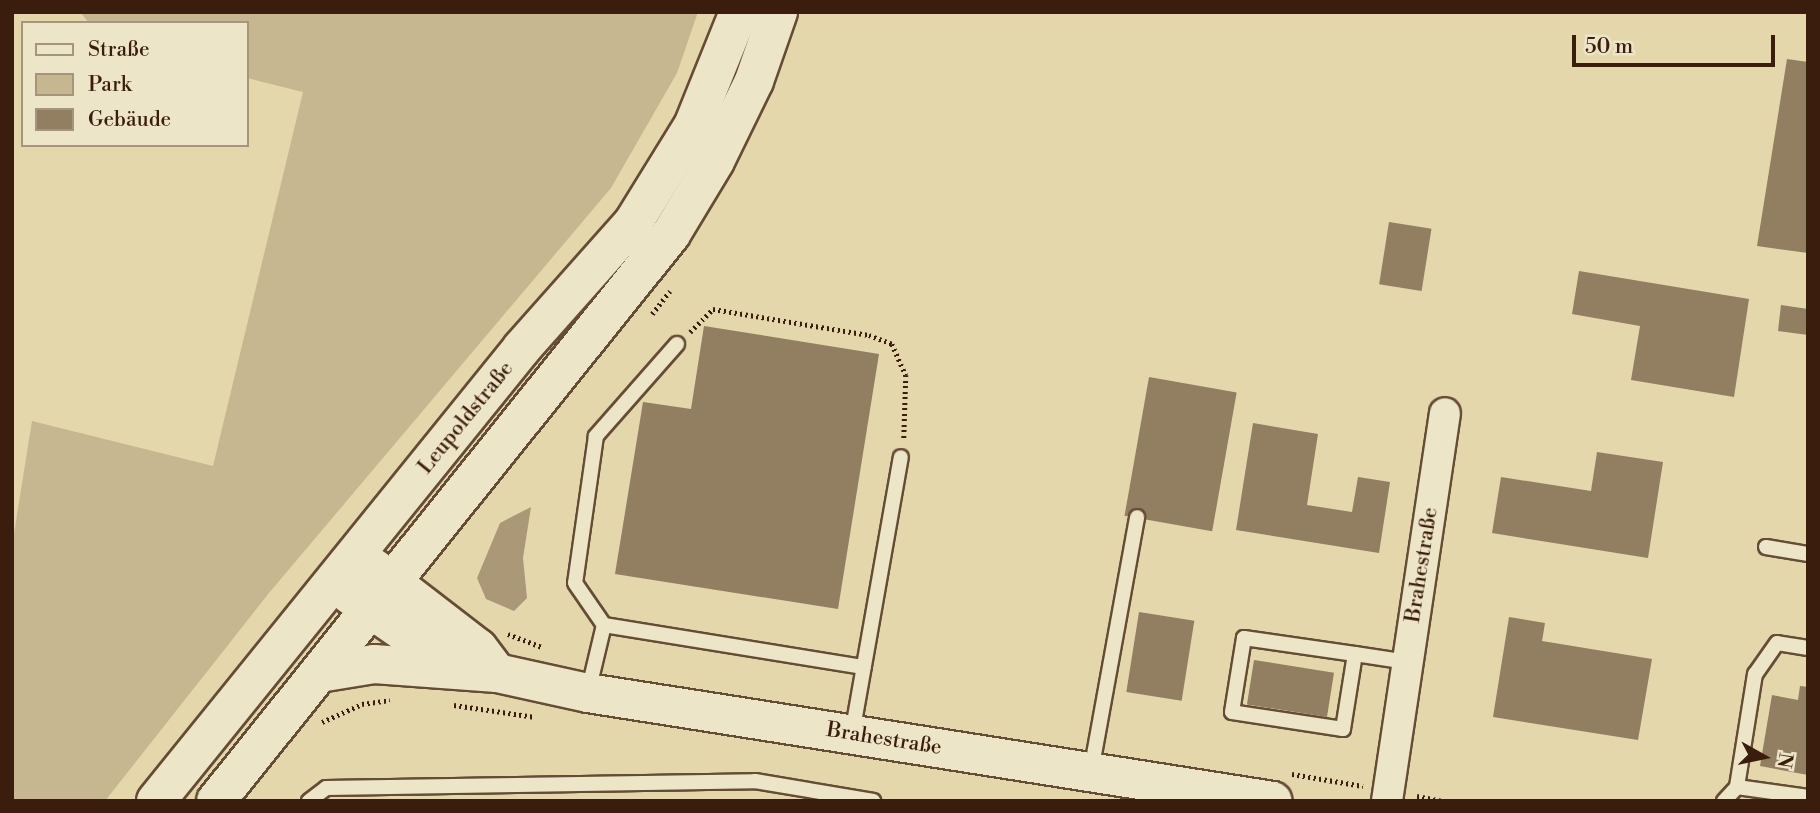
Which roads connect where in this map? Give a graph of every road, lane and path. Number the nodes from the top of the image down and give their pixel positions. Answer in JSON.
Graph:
{"nodes":[{"id":1,"x":738,"y":12,"type":"edge"},
{"id":2,"x":778,"y":12,"type":"edge"},
{"id":3,"x":677,"y":344,"type":"joint"},
{"id":4,"x":1446,"y":413,"type":"dead end"},
{"id":5,"x":901,"y":457,"type":"joint"},
{"id":6,"x":1138,"y":517,"type":"dead end"},
{"id":7,"x":1766,"y":547,"type":"dead end"},
{"id":8,"x":1808,"y":554,"type":"edge"},
{"id":9,"x":345,"y":568,"type":"junction"},
{"id":10,"x":381,"y":597,"type":"junction"},
{"id":11,"x":604,"y":625,"type":"junction"},
{"id":12,"x":502,"y":631,"type":"dead end"},
{"id":13,"x":1808,"y":648,"type":"edge"},
{"id":14,"x":547,"y":649,"type":"dead end"},
{"id":15,"x":1355,"y":654,"type":"junction"},
{"id":16,"x":1407,"y":662,"type":"junction"},
{"id":17,"x":864,"y":667,"type":"junction"},
{"id":18,"x":319,"y":673,"type":"junction"},
{"id":19,"x":470,"y":683,"type":"junction"},
{"id":20,"x":588,"y":693,"type":"junction"},
{"id":21,"x":397,"y":699,"type":"dead end"},
{"id":22,"x":541,"y":718,"type":"dead end"},
{"id":23,"x":312,"y":731,"type":"dead end"},
{"id":24,"x":852,"y":734,"type":"junction"},
{"id":25,"x":1090,"y":772,"type":"junction"},
{"id":26,"x":1278,"y":787,"type":"edge"},
{"id":27,"x":1737,"y":787,"type":"junction"},
{"id":28,"x":1136,"y":790,"type":"edge"},
{"id":29,"x":1387,"y":796,"type":"edge"},
{"id":30,"x":1808,"y":797,"type":"edge"},
{"id":31,"x":156,"y":801,"type":"edge"},
{"id":32,"x":216,"y":801,"type":"edge"},
{"id":33,"x":309,"y":801,"type":"edge"},
{"id":34,"x":873,"y":801,"type":"edge"},
{"id":35,"x":1443,"y":801,"type":"edge"},
{"id":36,"x":1724,"y":801,"type":"edge"}],
"edges":[{"from":1,"to":9,"type":"main road","name":"Leupoldstraße"},
{"from":2,"to":10,"type":"main road"},
{"from":3,"to":5,"type":"path"},
{"from":3,"to":11,"type":"lane"},
{"from":4,"to":16,"type":"street","name":"Brahestraße"},
{"from":5,"to":17,"type":"lane"},
{"from":6,"to":25,"type":"lane"},
{"from":7,"to":8,"type":"lane"},
{"from":9,"to":10,"type":"main road","name":"Brahestraße"},
{"from":9,"to":31,"type":"main road","name":"Leupoldstraße"},
{"from":10,"to":18,"type":"main road"},
{"from":10,"to":19,"type":"main road","name":"Brahestraße"},
{"from":11,"to":17,"type":"lane"},
{"from":11,"to":20,"type":"lane"},
{"from":12,"to":14,"type":"path"},
{"from":13,"to":27,"type":"lane"},
{"from":15,"to":15,"type":"lane"},
{"from":15,"to":16,"type":"lane"},
{"from":16,"to":29,"type":"street","name":"Brahestraße"},
{"from":17,"to":24,"type":"lane"},
{"from":18,"to":19,"type":"main road"},
{"from":18,"to":32,"type":"main road"},
{"from":19,"to":20,"type":"main road","name":"Brahestraße"},
{"from":19,"to":22,"type":"path"},
{"from":20,"to":24,"type":"main road","name":"Brahestraße"},
{"from":21,"to":23,"type":"path"},
{"from":24,"to":25,"type":"main road","name":"Brahestraße"},
{"from":25,"to":28,"type":"main road","name":"Brahestraße"},
{"from":26,"to":28,"type":"main road","name":"Brahestraße"},
{"from":26,"to":29,"type":"path"},
{"from":27,"to":30,"type":"lane"},
{"from":27,"to":36,"type":"lane"},
{"from":29,"to":35,"type":"path"},
{"from":33,"to":34,"type":"lane"}]}
